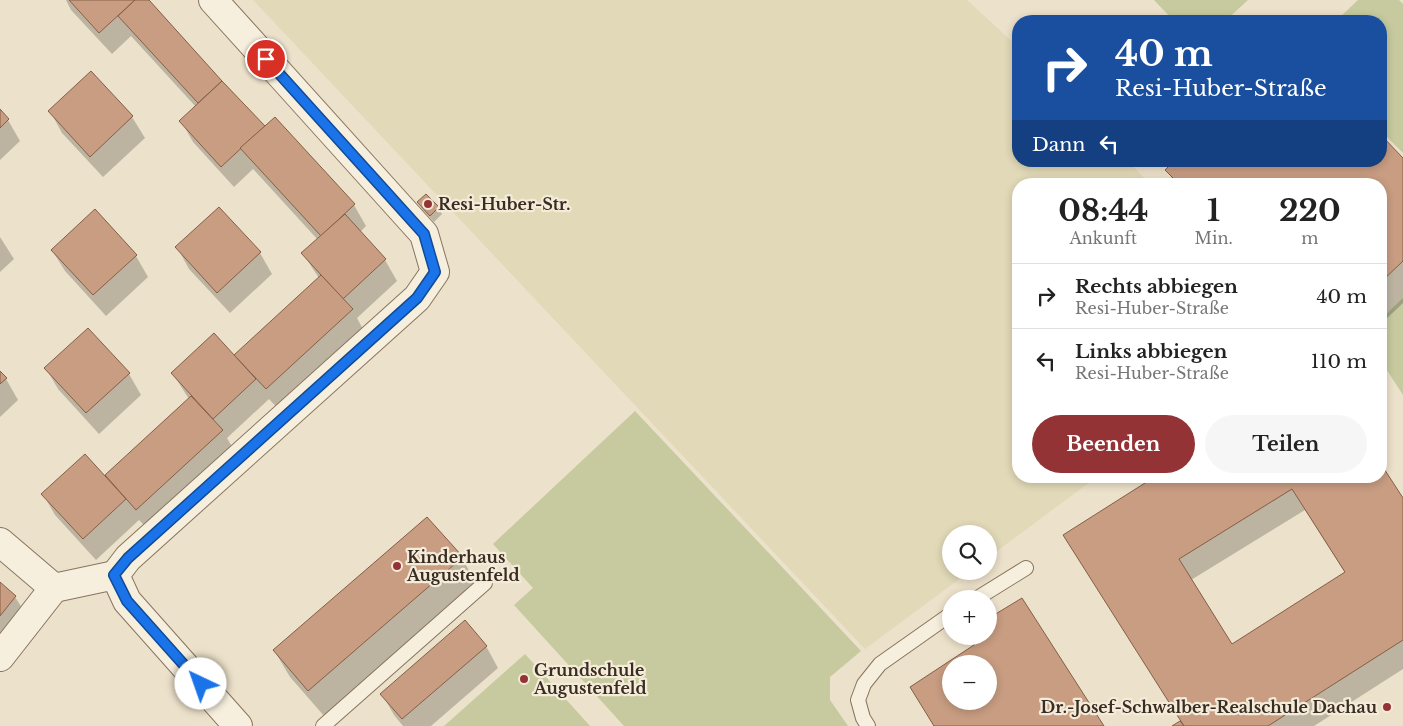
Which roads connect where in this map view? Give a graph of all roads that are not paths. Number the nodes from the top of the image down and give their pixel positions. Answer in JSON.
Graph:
{"nodes":[{"id":1,"x":213,"y":0,"type":"edge"},
{"id":2,"x":0,"y":542,"type":"edge"},
{"id":3,"x":1026,"y":568,"type":"dead end"},
{"id":4,"x":114,"y":575,"type":"junction"},
{"id":5,"x":485,"y":583,"type":"dead end"},
{"id":6,"x":54,"y":588,"type":"junction"},
{"id":7,"x":991,"y":590,"type":"edge"},
{"id":8,"x":942,"y":620,"type":"edge"},
{"id":9,"x":0,"y":657,"type":"edge"},
{"id":10,"x":238,"y":726,"type":"edge"},
{"id":11,"x":323,"y":726,"type":"edge"},
{"id":12,"x":868,"y":726,"type":"edge"}],
"edges":[{"from":1,"to":4,"type":"street"},
{"from":2,"to":6,"type":"street"},
{"from":3,"to":7,"type":"lane"},
{"from":4,"to":6,"type":"street"},
{"from":4,"to":10,"type":"street"},
{"from":5,"to":11,"type":"lane"},
{"from":6,"to":9,"type":"street"},
{"from":8,"to":12,"type":"lane"}]}
